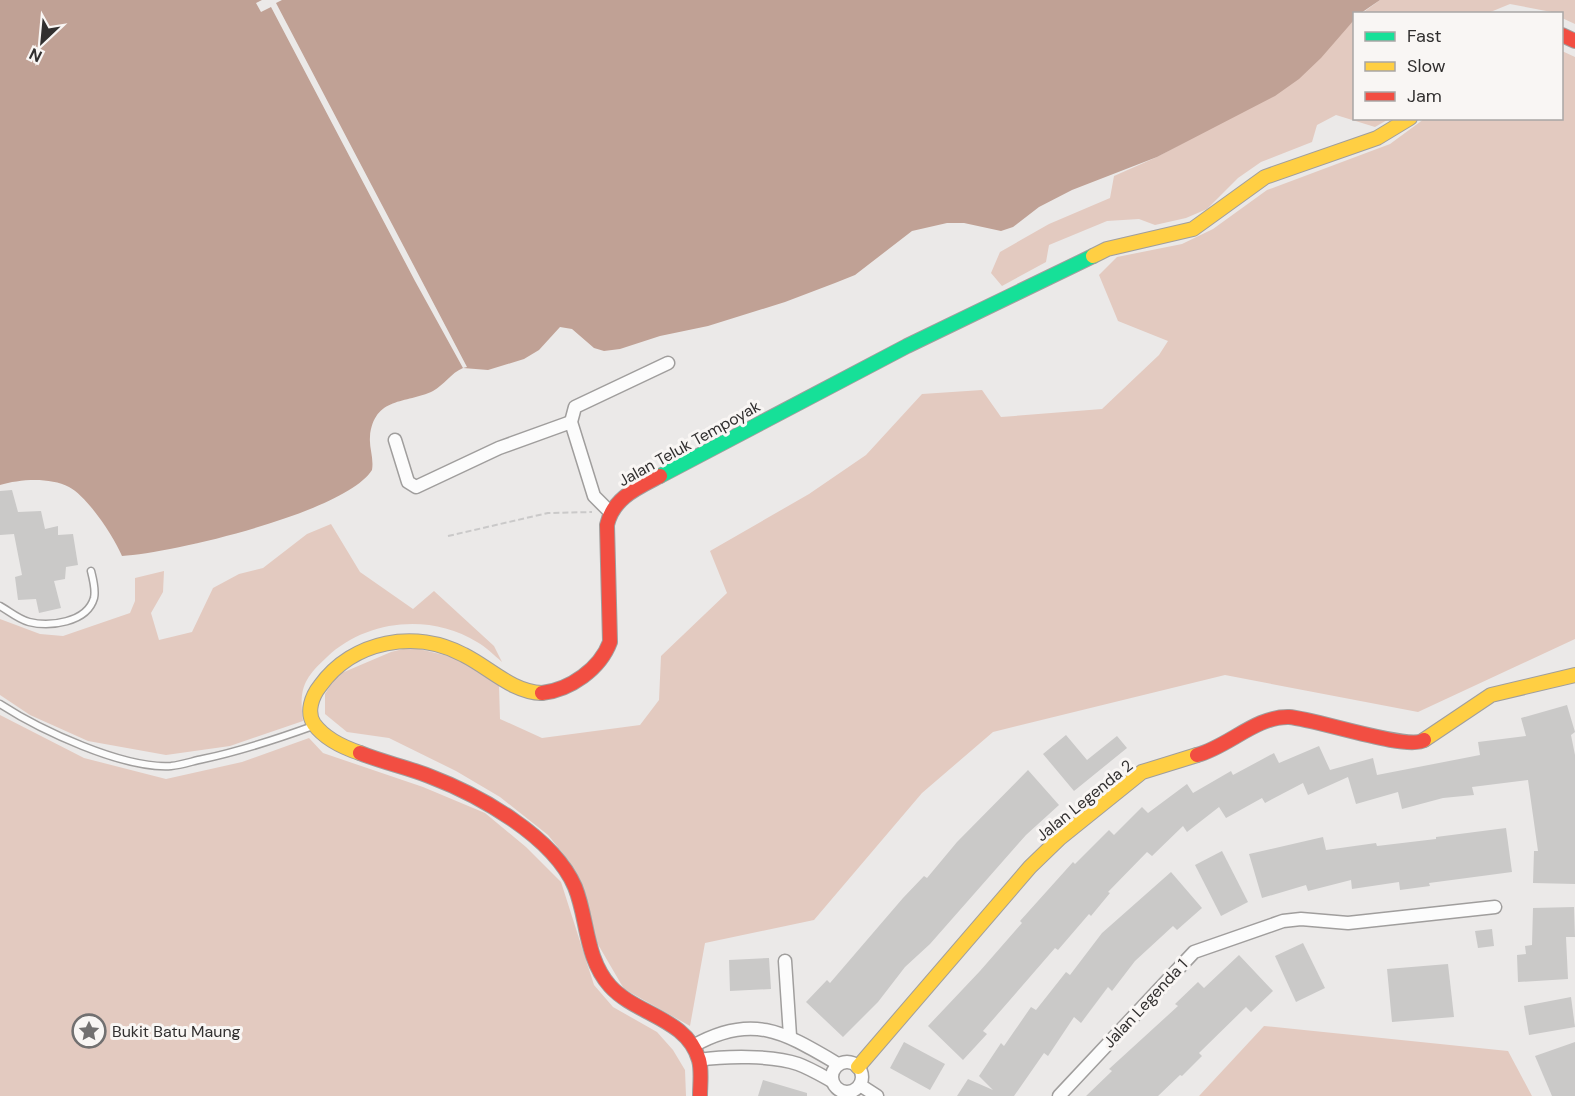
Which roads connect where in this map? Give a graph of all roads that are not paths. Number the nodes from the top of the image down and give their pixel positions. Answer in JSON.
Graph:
{"nodes":[{"id":1,"x":1407,"y":120,"type":"edge"},
{"id":2,"x":668,"y":363,"type":"dead end"},
{"id":3,"x":571,"y":422,"type":"junction"},
{"id":4,"x":395,"y":440,"type":"dead end"},
{"id":5,"x":610,"y":512,"type":"junction"},
{"id":6,"x":91,"y":570,"type":"dead end"},
{"id":7,"x":0,"y":606,"type":"edge"},
{"id":8,"x":1575,"y":675,"type":"edge"},
{"id":9,"x":0,"y":704,"type":"edge"},
{"id":10,"x":314,"y":726,"type":"junction"},
{"id":11,"x":1495,"y":907,"type":"dead end"},
{"id":12,"x":785,"y":962,"type":"dead end"},
{"id":13,"x":790,"y":1036,"type":"junction"},
{"id":14,"x":693,"y":1046,"type":"junction"},
{"id":15,"x":699,"y":1060,"type":"junction"},
{"id":16,"x":838,"y":1064,"type":"junction"},
{"id":17,"x":858,"y":1067,"type":"junction"},
{"id":18,"x":832,"y":1081,"type":"junction"},
{"id":19,"x":860,"y":1085,"type":"junction"},
{"id":20,"x":840,"y":1094,"type":"edge"},
{"id":21,"x":700,"y":1096,"type":"edge"},
{"id":22,"x":877,"y":1096,"type":"edge"},
{"id":23,"x":1059,"y":1096,"type":"edge"}],
"edges":[{"from":1,"to":5,"type":"street","name":"Jalan Teluk Tempoyak"},
{"from":2,"to":3,"type":"street"},
{"from":3,"to":4,"type":"street"},
{"from":3,"to":5,"type":"street"},
{"from":5,"to":10,"type":"street"},
{"from":6,"to":7,"type":"lane"},
{"from":8,"to":17,"type":"street","name":"Jalan Legenda 2"},
{"from":9,"to":10,"type":"lane"},
{"from":10,"to":14,"type":"street"},
{"from":11,"to":23,"type":"street","name":"Jalan Legenda 1"},
{"from":12,"to":13,"type":"street"},
{"from":13,"to":14,"type":"street"},
{"from":13,"to":16,"type":"street"},
{"from":14,"to":15,"type":"street"},
{"from":15,"to":18,"type":"street"},
{"from":15,"to":21,"type":"street"},
{"from":16,"to":17,"type":"street"},
{"from":16,"to":18,"type":"street"},
{"from":17,"to":19,"type":"street"},
{"from":18,"to":20,"type":"street"},
{"from":19,"to":20,"type":"street"},
{"from":19,"to":22,"type":"street"}]}
